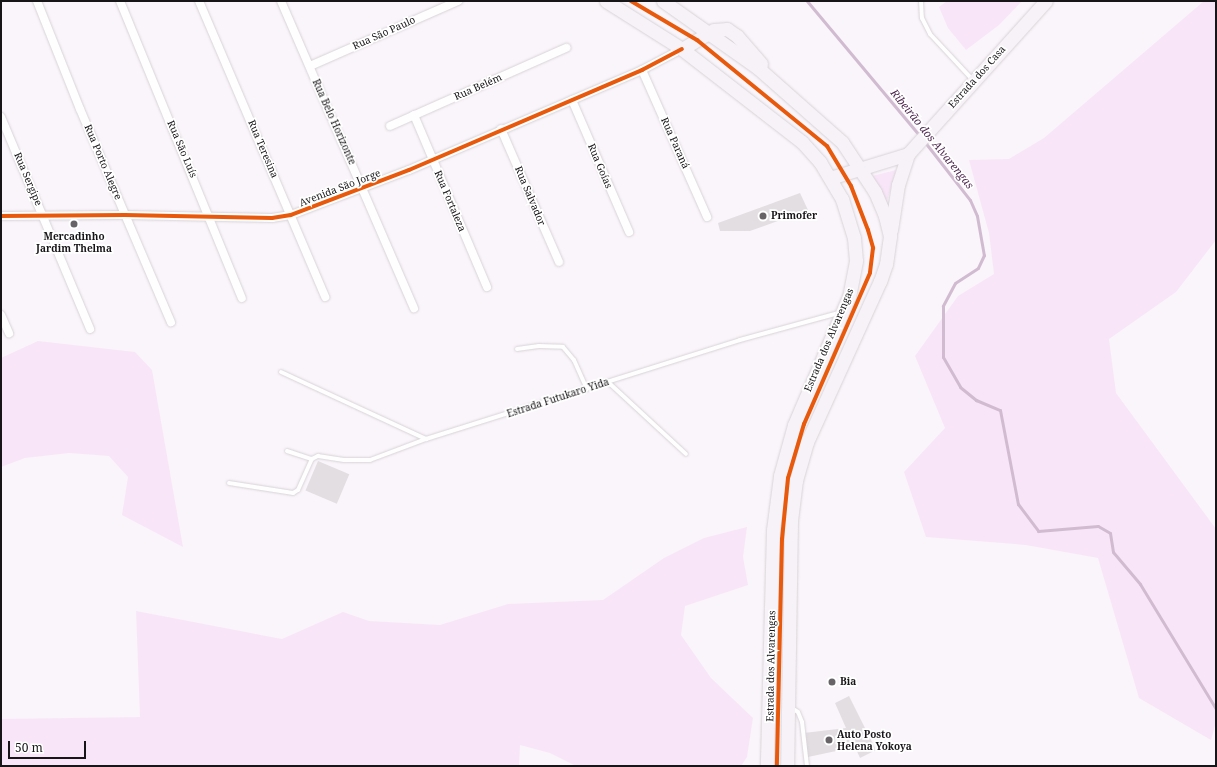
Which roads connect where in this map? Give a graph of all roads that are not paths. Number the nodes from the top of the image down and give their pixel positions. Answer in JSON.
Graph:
{"nodes":[{"id":1,"x":37,"y":1,"type":"edge"},
{"id":2,"x":120,"y":1,"type":"edge"},
{"id":3,"x":198,"y":1,"type":"edge"},
{"id":4,"x":282,"y":1,"type":"edge"},
{"id":5,"x":458,"y":1,"type":"edge"},
{"id":6,"x":606,"y":1,"type":"edge"},
{"id":7,"x":663,"y":1,"type":"edge"},
{"id":8,"x":921,"y":1,"type":"edge"},
{"id":9,"x":1046,"y":1,"type":"edge"},
{"id":10,"x":708,"y":33,"type":"junction"},
{"id":11,"x":566,"y":48,"type":"dead end"},
{"id":12,"x":682,"y":49,"type":"junction"},
{"id":13,"x":310,"y":66,"type":"junction"},
{"id":14,"x":642,"y":70,"type":"junction"},
{"id":15,"x":974,"y":81,"type":"junction"},
{"id":16,"x":572,"y":100,"type":"junction"},
{"id":17,"x":414,"y":115,"type":"junction"},
{"id":18,"x":1,"y":117,"type":"edge"},
{"id":19,"x":390,"y":126,"type":"dead end"},
{"id":20,"x":502,"y":130,"type":"junction"},
{"id":21,"x":849,"y":150,"type":"junction"},
{"id":22,"x":912,"y":150,"type":"junction"},
{"id":23,"x":433,"y":160,"type":"junction"},
{"id":24,"x":889,"y":161,"type":"junction"},
{"id":25,"x":862,"y":169,"type":"junction"},
{"id":26,"x":830,"y":178,"type":"junction"},
{"id":27,"x":364,"y":188,"type":"junction"},
{"id":28,"x":125,"y":215,"type":"junction"},
{"id":29,"x":290,"y":215,"type":"junction"},
{"id":30,"x":1,"y":216,"type":"edge"},
{"id":31,"x":43,"y":216,"type":"junction"},
{"id":32,"x":210,"y":217,"type":"junction"},
{"id":33,"x":707,"y":217,"type":"dead end"},
{"id":34,"x":629,"y":232,"type":"dead end"},
{"id":35,"x":890,"y":236,"type":"junction"},
{"id":36,"x":559,"y":262,"type":"dead end"},
{"id":37,"x":487,"y":287,"type":"dead end"},
{"id":38,"x":325,"y":297,"type":"dead end"},
{"id":39,"x":242,"y":298,"type":"dead end"},
{"id":40,"x":414,"y":309,"type":"dead end"},
{"id":41,"x":843,"y":312,"type":"junction"},
{"id":42,"x":1,"y":315,"type":"edge"},
{"id":43,"x":171,"y":322,"type":"dead end"},
{"id":44,"x":90,"y":329,"type":"dead end"},
{"id":45,"x":9,"y":333,"type":"dead end"},
{"id":46,"x":517,"y":349,"type":"dead end"},
{"id":47,"x":281,"y":372,"type":"dead end"},
{"id":48,"x":608,"y":382,"type":"junction"},
{"id":49,"x":587,"y":389,"type":"junction"},
{"id":50,"x":426,"y":439,"type":"junction"},
{"id":51,"x":287,"y":451,"type":"dead end"},
{"id":52,"x":686,"y":454,"type":"dead end"},
{"id":53,"x":312,"y":459,"type":"junction"},
{"id":54,"x":229,"y":483,"type":"dead end"},
{"id":55,"x":790,"y":707,"type":"junction"},
{"id":56,"x":767,"y":766,"type":"edge"},
{"id":57,"x":787,"y":766,"type":"edge"},
{"id":58,"x":807,"y":766,"type":"edge"}],
"edges":[{"from":1,"to":28,"type":"street","name":"Rua Porto Alegre"},
{"from":2,"to":32,"type":"street","name":"Rua São Luís"},
{"from":3,"to":29,"type":"street","name":"Rua Teresina"},
{"from":4,"to":13,"type":"street","name":"Rua Belo Horizonte"},
{"from":5,"to":13,"type":"street","name":"Rua São Paulo"},
{"from":6,"to":12,"type":"main road","name":"Estrada dos Alvarengas"},
{"from":7,"to":10,"type":"main road","name":"Estrada dos Alvarengas"},
{"from":8,"to":15,"type":"lane"},
{"from":9,"to":15,"type":"main road","name":"Estrada dos Casa"},
{"from":10,"to":12,"type":"main road"},
{"from":10,"to":21,"type":"main road","name":"Estrada dos Alvarengas"},
{"from":11,"to":17,"type":"street","name":"Rua Belém"},
{"from":12,"to":14,"type":"street","name":"Avenida São Jorge"},
{"from":12,"to":26,"type":"main road","name":"Estrada dos Alvarengas"},
{"from":13,"to":27,"type":"street","name":"Rua Belo Horizonte"},
{"from":14,"to":16,"type":"street","name":"Avenida São Jorge"},
{"from":14,"to":33,"type":"street","name":"Rua Paraná"},
{"from":15,"to":22,"type":"main road","name":"Estrada dos Casa"},
{"from":16,"to":20,"type":"street","name":"Avenida São Jorge"},
{"from":16,"to":34,"type":"street","name":"Rua Goías"},
{"from":17,"to":19,"type":"street","name":"Rua Belém"},
{"from":17,"to":23,"type":"street","name":"Rua Fortaleza"},
{"from":18,"to":31,"type":"street","name":"Rua Sergipe"},
{"from":20,"to":23,"type":"street","name":"Avenida São Jorge"},
{"from":20,"to":36,"type":"street","name":"Rua Salvador"},
{"from":21,"to":24,"type":"main road"},
{"from":21,"to":25,"type":"main road","name":"Estrada dos Alvarengas"},
{"from":22,"to":24,"type":"main road"},
{"from":22,"to":35,"type":"main road"},
{"from":23,"to":27,"type":"street","name":"Avenida São Jorge"},
{"from":23,"to":37,"type":"street","name":"Rua Fortaleza"},
{"from":24,"to":25,"type":"main road"},
{"from":25,"to":26,"type":"main road"},
{"from":25,"to":35,"type":"main road","name":"Estrada dos Alvarengas"},
{"from":26,"to":41,"type":"main road","name":"Estrada dos Alvarengas"},
{"from":27,"to":29,"type":"street","name":"Avenida São Jorge"},
{"from":27,"to":40,"type":"street","name":"Rua Belo Horizonte"},
{"from":28,"to":31,"type":"street","name":"Avenida São Jorge"},
{"from":28,"to":32,"type":"street","name":"Avenida São Jorge"},
{"from":28,"to":43,"type":"street","name":"Rua Porto Alegre"},
{"from":29,"to":32,"type":"street","name":"Avenida São Jorge"},
{"from":29,"to":38,"type":"street","name":"Rua Teresina"},
{"from":30,"to":31,"type":"street","name":"Avenida São Jorge"},
{"from":31,"to":44,"type":"street","name":"Rua Sergipe"},
{"from":32,"to":39,"type":"street","name":"Rua São Luís"},
{"from":35,"to":55,"type":"main road","name":"Estrada dos Alvarengas"},
{"from":41,"to":48,"type":"lane","name":"Estrada Futukaro Yida"},
{"from":41,"to":56,"type":"main road","name":"Estrada dos Alvarengas"},
{"from":42,"to":45,"type":"street"},
{"from":46,"to":49,"type":"lane"},
{"from":47,"to":50,"type":"lane"},
{"from":48,"to":49,"type":"lane","name":"Estrada Futukaro Yida"},
{"from":48,"to":52,"type":"lane"},
{"from":49,"to":50,"type":"lane","name":"Estrada Futukaro Yida"},
{"from":50,"to":53,"type":"lane","name":"Estrada Futukaro Yida"},
{"from":51,"to":53,"type":"lane"},
{"from":53,"to":54,"type":"lane"},
{"from":55,"to":57,"type":"main road","name":"Estrada dos Alvarengas"},
{"from":55,"to":58,"type":"lane"}]}
